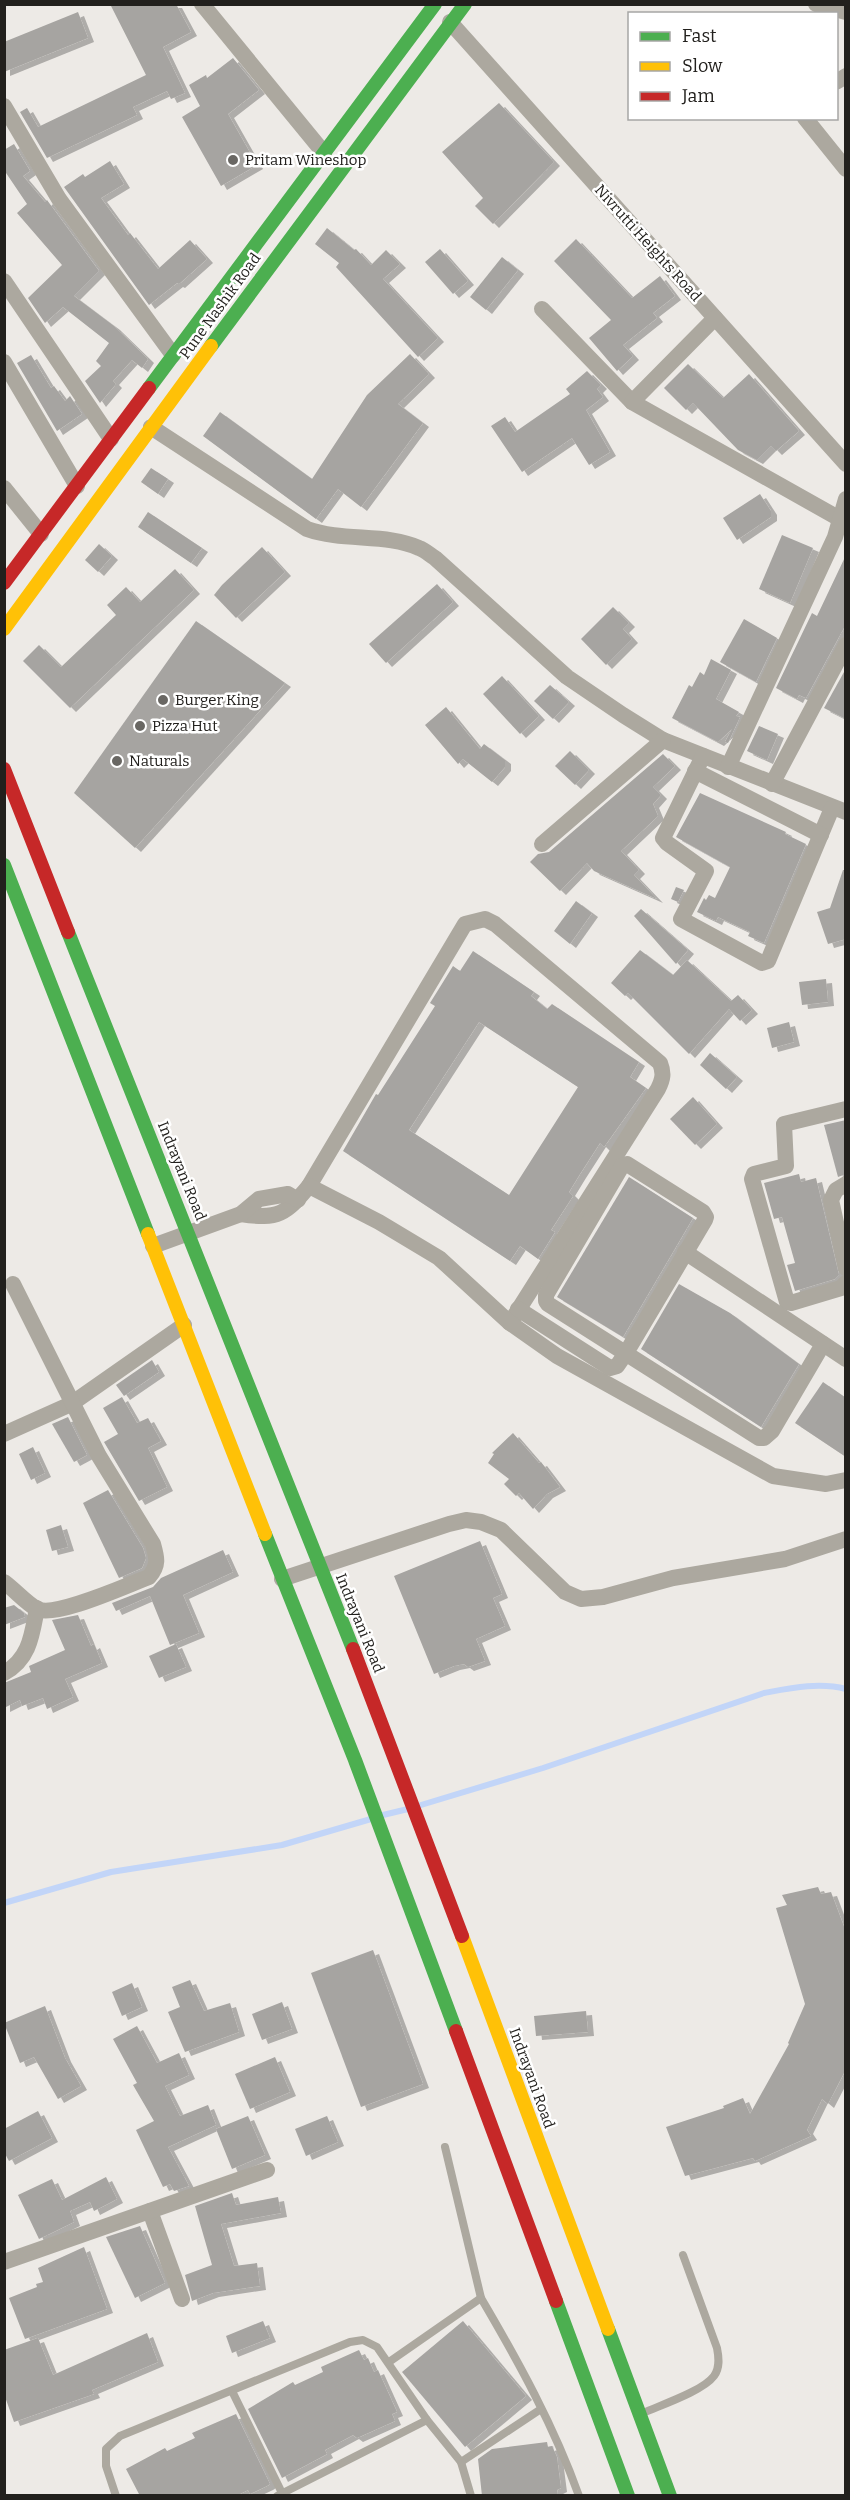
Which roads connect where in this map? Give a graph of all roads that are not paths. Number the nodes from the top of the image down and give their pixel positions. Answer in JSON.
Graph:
{"nodes":[{"id":1,"x":202,"y":4,"type":"edge"},
{"id":2,"x":435,"y":4,"type":"edge"},
{"id":3,"x":465,"y":4,"type":"edge"},
{"id":4,"x":816,"y":4,"type":"edge"},
{"id":5,"x":846,"y":12,"type":"edge"},
{"id":6,"x":450,"y":22,"type":"junction"},
{"id":7,"x":4,"y":106,"type":"edge"},
{"id":8,"x":807,"y":120,"type":"edge"},
{"id":9,"x":324,"y":153,"type":"junction"},
{"id":10,"x":845,"y":168,"type":"edge"},
{"id":11,"x":4,"y":281,"type":"edge"},
{"id":12,"x":542,"y":309,"type":"dead end"},
{"id":13,"x":715,"y":318,"type":"junction"},
{"id":14,"x":173,"y":355,"type":"junction"},
{"id":15,"x":4,"y":362,"type":"edge"},
{"id":16,"x":632,"y":402,"type":"junction"},
{"id":17,"x":151,"y":427,"type":"junction"},
{"id":18,"x":111,"y":440,"type":"junction"},
{"id":19,"x":846,"y":464,"type":"edge"},
{"id":20,"x":77,"y":486,"type":"junction"},
{"id":21,"x":4,"y":488,"type":"edge"},
{"id":22,"x":846,"y":499,"type":"edge"},
{"id":23,"x":840,"y":519,"type":"junction"},
{"id":24,"x":41,"y":534,"type":"junction"},
{"id":25,"x":840,"y":540,"type":"edge"},
{"id":26,"x":4,"y":583,"type":"edge"},
{"id":27,"x":4,"y":629,"type":"edge"},
{"id":28,"x":846,"y":645,"type":"edge"},
{"id":29,"x":663,"y":740,"type":"junction"},
{"id":30,"x":699,"y":764,"type":"junction"},
{"id":31,"x":728,"y":767,"type":"junction"},
{"id":32,"x":4,"y":769,"type":"edge"},
{"id":33,"x":772,"y":784,"type":"junction"},
{"id":34,"x":839,"y":810,"type":"edge"},
{"id":35,"x":821,"y":835,"type":"junction"},
{"id":36,"x":542,"y":844,"type":"dead end"},
{"id":37,"x":4,"y":865,"type":"edge"},
{"id":38,"x":846,"y":1109,"type":"edge"},
{"id":39,"x":846,"y":1184,"type":"edge"},
{"id":40,"x":309,"y":1186,"type":"junction"},
{"id":41,"x":189,"y":1233,"type":"junction"},
{"id":42,"x":153,"y":1246,"type":"junction"},
{"id":43,"x":685,"y":1252,"type":"junction"},
{"id":44,"x":846,"y":1268,"type":"edge"},
{"id":45,"x":846,"y":1283,"type":"edge"},
{"id":46,"x":13,"y":1284,"type":"dead end"},
{"id":47,"x":514,"y":1316,"type":"junction"},
{"id":48,"x":184,"y":1325,"type":"junction"},
{"id":49,"x":823,"y":1344,"type":"junction"},
{"id":50,"x":626,"y":1353,"type":"junction"},
{"id":51,"x":846,"y":1359,"type":"edge"},
{"id":52,"x":71,"y":1404,"type":"junction"},
{"id":53,"x":4,"y":1434,"type":"edge"},
{"id":54,"x":846,"y":1480,"type":"edge"},
{"id":55,"x":846,"y":1539,"type":"edge"},
{"id":56,"x":319,"y":1567,"type":"junction"},
{"id":57,"x":282,"y":1579,"type":"junction"},
{"id":58,"x":4,"y":1582,"type":"edge"},
{"id":59,"x":37,"y":1608,"type":"junction"},
{"id":60,"x":4,"y":1673,"type":"edge"},
{"id":61,"x":445,"y":2147,"type":"dead end"},
{"id":62,"x":267,"y":2170,"type":"dead end"},
{"id":63,"x":150,"y":2211,"type":"junction"},
{"id":64,"x":682,"y":2255,"type":"dead end"},
{"id":65,"x":4,"y":2262,"type":"edge"},
{"id":66,"x":481,"y":2298,"type":"junction"},
{"id":67,"x":182,"y":2299,"type":"dead end"},
{"id":68,"x":389,"y":2362,"type":"junction"},
{"id":69,"x":232,"y":2391,"type":"junction"},
{"id":70,"x":541,"y":2409,"type":"junction"},
{"id":71,"x":639,"y":2415,"type":"junction"},
{"id":72,"x":427,"y":2420,"type":"junction"},
{"id":73,"x":461,"y":2462,"type":"junction"},
{"id":74,"x":279,"y":2494,"type":"edge"},
{"id":75,"x":116,"y":2496,"type":"edge"},
{"id":76,"x":471,"y":2496,"type":"edge"},
{"id":77,"x":579,"y":2496,"type":"edge"},
{"id":78,"x":628,"y":2496,"type":"edge"},
{"id":79,"x":670,"y":2496,"type":"edge"}],
"edges":[{"from":1,"to":9,"type":"street"},
{"from":2,"to":9,"type":"main road","name":"Pune Nashik Road"},
{"from":3,"to":6,"type":"main road","name":"Pune Nashik Road"},
{"from":4,"to":5,"type":"street"},
{"from":6,"to":13,"type":"street","name":"Nivrutti Heights Road"},
{"from":6,"to":17,"type":"main road","name":"Pune Nashik Road"},
{"from":7,"to":14,"type":"street"},
{"from":8,"to":10,"type":"street"},
{"from":9,"to":14,"type":"main road","name":"Pune Nashik Road"},
{"from":11,"to":18,"type":"street"},
{"from":12,"to":16,"type":"street"},
{"from":13,"to":16,"type":"street"},
{"from":13,"to":19,"type":"street","name":"Nivrutti Heights Road"},
{"from":14,"to":18,"type":"main road","name":"Pune Nashik Road"},
{"from":15,"to":20,"type":"street"},
{"from":16,"to":23,"type":"street"},
{"from":17,"to":27,"type":"main road","name":"Pune Nashik Road"},
{"from":17,"to":29,"type":"street"},
{"from":18,"to":20,"type":"main road","name":"Pune Nashik Road"},
{"from":20,"to":24,"type":"main road","name":"Pune Nashik Road"},
{"from":21,"to":24,"type":"street"},
{"from":22,"to":23,"type":"street"},
{"from":23,"to":25,"type":"street"},
{"from":24,"to":26,"type":"main road","name":"Pune Nashik Road"},
{"from":25,"to":31,"type":"street"},
{"from":28,"to":33,"type":"street"},
{"from":29,"to":30,"type":"street"},
{"from":29,"to":36,"type":"street"},
{"from":30,"to":31,"type":"street"},
{"from":30,"to":35,"type":"street"},
{"from":30,"to":35,"type":"street"},
{"from":31,"to":33,"type":"street"},
{"from":32,"to":41,"type":"main road","name":"Indrayani Road"},
{"from":33,"to":34,"type":"street"},
{"from":34,"to":35,"type":"street"},
{"from":37,"to":42,"type":"main road"},
{"from":38,"to":45,"type":"street"},
{"from":39,"to":44,"type":"street"},
{"from":40,"to":41,"type":"street"},
{"from":40,"to":47,"type":"street"},
{"from":40,"to":47,"type":"street"},
{"from":41,"to":42,"type":"street"},
{"from":41,"to":56,"type":"main road","name":"Indrayani Road"},
{"from":42,"to":48,"type":"main road"},
{"from":43,"to":49,"type":"street"},
{"from":43,"to":50,"type":"street"},
{"from":43,"to":50,"type":"street"},
{"from":46,"to":52,"type":"street"},
{"from":47,"to":50,"type":"street"},
{"from":47,"to":54,"type":"street"},
{"from":48,"to":52,"type":"street"},
{"from":48,"to":57,"type":"main road"},
{"from":49,"to":50,"type":"street"},
{"from":49,"to":51,"type":"street"},
{"from":52,"to":53,"type":"street"},
{"from":52,"to":59,"type":"street"},
{"from":55,"to":56,"type":"street"},
{"from":56,"to":57,"type":"street"},
{"from":56,"to":71,"type":"main road","name":"Indrayani Road"},
{"from":57,"to":78,"type":"main road"},
{"from":58,"to":59,"type":"street"},
{"from":59,"to":60,"type":"street"},
{"from":61,"to":66,"type":"lane"},
{"from":62,"to":63,"type":"street"},
{"from":63,"to":65,"type":"street"},
{"from":63,"to":67,"type":"street"},
{"from":64,"to":71,"type":"lane"},
{"from":66,"to":68,"type":"lane"},
{"from":66,"to":70,"type":"lane"},
{"from":68,"to":69,"type":"lane"},
{"from":68,"to":72,"type":"lane"},
{"from":69,"to":74,"type":"lane"},
{"from":69,"to":75,"type":"lane"},
{"from":70,"to":73,"type":"lane"},
{"from":70,"to":77,"type":"lane"},
{"from":71,"to":79,"type":"main road","name":"Indrayani Road"},
{"from":72,"to":73,"type":"lane"},
{"from":72,"to":74,"type":"lane"},
{"from":73,"to":76,"type":"lane"}]}
